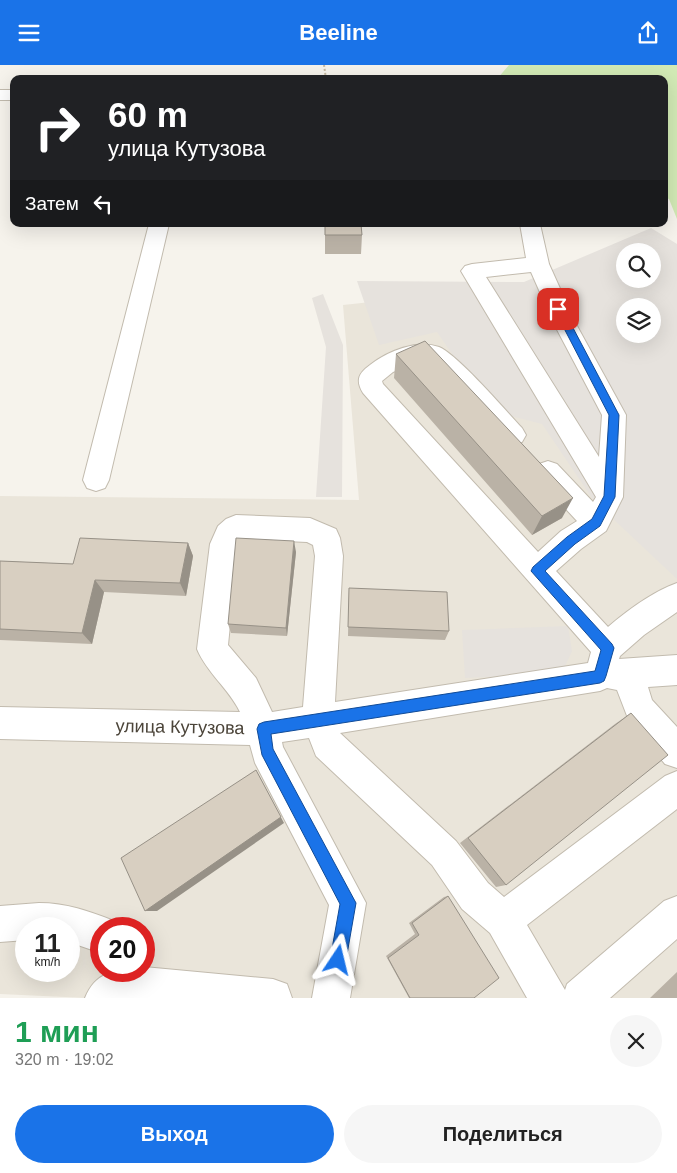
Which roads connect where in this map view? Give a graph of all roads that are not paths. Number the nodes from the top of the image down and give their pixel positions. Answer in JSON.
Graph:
{"nodes":[{"id":1,"x":158,"y":227,"type":"edge"},
{"id":2,"x":531,"y":227,"type":"edge"},
{"id":3,"x":538,"y":264,"type":"junction"},
{"id":4,"x":96,"y":480,"type":"dead end"},
{"id":5,"x":610,"y":497,"type":"junction"},
{"id":6,"x":596,"y":523,"type":"junction"},
{"id":7,"x":537,"y":571,"type":"junction"},
{"id":8,"x":677,"y":596,"type":"edge"},
{"id":9,"x":612,"y":666,"type":"junction"},
{"id":10,"x":677,"y":669,"type":"edge"},
{"id":11,"x":318,"y":720,"type":"junction"},
{"id":12,"x":0,"y":723,"type":"edge"},
{"id":13,"x":264,"y":729,"type":"junction"},
{"id":14,"x":677,"y":752,"type":"edge"},
{"id":15,"x":677,"y":788,"type":"edge"},
{"id":16,"x":677,"y":914,"type":"edge"},
{"id":17,"x":503,"y":920,"type":"junction"},
{"id":18,"x":0,"y":924,"type":"edge"},
{"id":19,"x":90,"y":930,"type":"edge"},
{"id":20,"x":117,"y":985,"type":"edge"},
{"id":21,"x":274,"y":998,"type":"edge"},
{"id":22,"x":332,"y":998,"type":"edge"},
{"id":23,"x":549,"y":998,"type":"edge"},
{"id":24,"x":581,"y":998,"type":"edge"}],
"edges":[{"from":1,"to":4,"type":"street"},
{"from":2,"to":3,"type":"street"},
{"from":3,"to":5,"type":"street"},
{"from":3,"to":5,"type":"street"},
{"from":5,"to":6,"type":"street"},
{"from":6,"to":7,"type":"street"},
{"from":6,"to":7,"type":"street"},
{"from":7,"to":9,"type":"street"},
{"from":8,"to":9,"type":"street"},
{"from":9,"to":10,"type":"street","name":"улица Кутузова"},
{"from":9,"to":11,"type":"street","name":"улица Кутузова"},
{"from":9,"to":14,"type":"street"},
{"from":11,"to":13,"type":"street","name":"улица Кутузова"},
{"from":11,"to":13,"type":"street"},
{"from":11,"to":17,"type":"street"},
{"from":12,"to":13,"type":"street","name":"улица Кутузова"},
{"from":13,"to":22,"type":"street"},
{"from":15,"to":17,"type":"street"},
{"from":16,"to":24,"type":"street"},
{"from":17,"to":23,"type":"street"},
{"from":18,"to":19,"type":"street"},
{"from":20,"to":21,"type":"street"}]}
